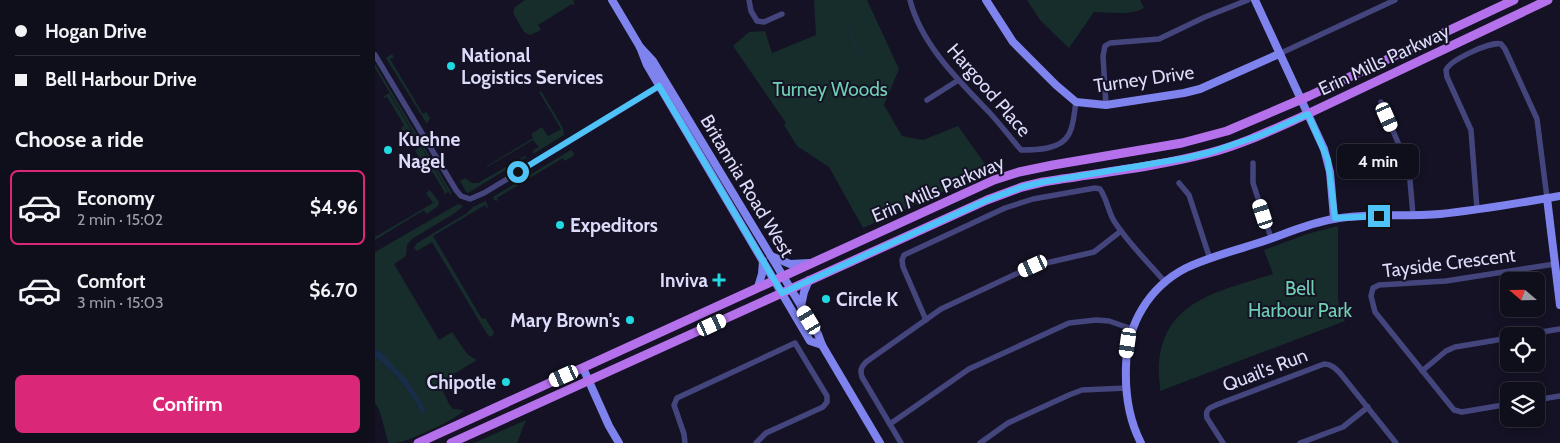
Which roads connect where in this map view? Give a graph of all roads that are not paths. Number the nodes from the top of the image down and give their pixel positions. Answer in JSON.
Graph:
{"nodes":[{"id":1,"x":612,"y":0,"type":"edge"},
{"id":2,"x":749,"y":0,"type":"edge"},
{"id":3,"x":910,"y":0,"type":"edge"},
{"id":4,"x":986,"y":0,"type":"edge"},
{"id":5,"x":1248,"y":0,"type":"edge"},
{"id":6,"x":1255,"y":0,"type":"edge"},
{"id":7,"x":1395,"y":0,"type":"edge"},
{"id":8,"x":1514,"y":0,"type":"edge"},
{"id":9,"x":1548,"y":0,"type":"edge"},
{"id":10,"x":782,"y":14,"type":"dead end"},
{"id":11,"x":1279,"y":54,"type":"junction"},
{"id":12,"x":375,"y":55,"type":"edge"},
{"id":13,"x":957,"y":81,"type":"junction"},
{"id":14,"x":663,"y":84,"type":"junction"},
{"id":15,"x":1301,"y":99,"type":"junction"},
{"id":16,"x":927,"y":100,"type":"dead end"},
{"id":17,"x":1076,"y":102,"type":"junction"},
{"id":18,"x":1381,"y":102,"type":"dead end"},
{"id":19,"x":1106,"y":104,"type":"junction"},
{"id":20,"x":1308,"y":114,"type":"junction"},
{"id":21,"x":1253,"y":163,"type":"dead end"},
{"id":22,"x":1179,"y":183,"type":"dead end"},
{"id":23,"x":1560,"y":196,"type":"edge"},
{"id":24,"x":1547,"y":198,"type":"junction"},
{"id":25,"x":1477,"y":209,"type":"junction"},
{"id":26,"x":1413,"y":215,"type":"junction"},
{"id":27,"x":1335,"y":218,"type":"junction"},
{"id":28,"x":1121,"y":231,"type":"junction"},
{"id":29,"x":1271,"y":238,"type":"junction"},
{"id":30,"x":771,"y":256,"type":"junction"},
{"id":31,"x":1210,"y":259,"type":"junction"},
{"id":32,"x":763,"y":262,"type":"junction"},
{"id":33,"x":813,"y":262,"type":"junction"},
{"id":34,"x":1555,"y":264,"type":"junction"},
{"id":35,"x":783,"y":276,"type":"junction"},
{"id":36,"x":774,"y":280,"type":"junction"},
{"id":37,"x":809,"y":280,"type":"junction"},
{"id":38,"x":1165,"y":282,"type":"junction"},
{"id":39,"x":758,"y":287,"type":"junction"},
{"id":40,"x":791,"y":289,"type":"junction"},
{"id":41,"x":782,"y":293,"type":"junction"},
{"id":42,"x":1560,"y":305,"type":"edge"},
{"id":43,"x":801,"y":306,"type":"junction"},
{"id":44,"x":926,"y":320,"type":"junction"},
{"id":45,"x":1132,"y":329,"type":"junction"},
{"id":46,"x":1560,"y":329,"type":"edge"},
{"id":47,"x":1545,"y":331,"type":"edge"},
{"id":48,"x":1500,"y":340,"type":"edge"},
{"id":49,"x":822,"y":345,"type":"junction"},
{"id":50,"x":583,"y":368,"type":"junction"},
{"id":51,"x":1422,"y":371,"type":"junction"},
{"id":52,"x":588,"y":381,"type":"junction"},
{"id":53,"x":1127,"y":388,"type":"junction"},
{"id":54,"x":1560,"y":396,"type":"edge"},
{"id":55,"x":1545,"y":398,"type":"edge"},
{"id":56,"x":1500,"y":405,"type":"edge"},
{"id":57,"x":1368,"y":407,"type":"junction"},
{"id":58,"x":890,"y":424,"type":"junction"},
{"id":59,"x":418,"y":443,"type":"edge"},
{"id":60,"x":451,"y":443,"type":"edge"},
{"id":61,"x":619,"y":443,"type":"edge"},
{"id":62,"x":685,"y":443,"type":"edge"},
{"id":63,"x":756,"y":443,"type":"edge"},
{"id":64,"x":880,"y":443,"type":"edge"},
{"id":65,"x":901,"y":443,"type":"edge"},
{"id":66,"x":980,"y":443,"type":"edge"},
{"id":67,"x":1141,"y":443,"type":"edge"},
{"id":68,"x":1223,"y":443,"type":"edge"},
{"id":69,"x":1299,"y":443,"type":"edge"},
{"id":70,"x":1396,"y":443,"type":"edge"}],
"edges":[{"from":1,"to":14,"type":"street","name":"Britannia Road West"},
{"from":2,"to":10,"type":"street"},
{"from":3,"to":13,"type":"street","name":"Hargood Place"},
{"from":4,"to":17,"type":"street","name":"Turney Drive"},
{"from":5,"to":19,"type":"street"},
{"from":6,"to":11,"type":"street"},
{"from":7,"to":11,"type":"street","name":"Turney Drive"},
{"from":8,"to":15,"type":"main road","name":"Erin Mills Parkway"},
{"from":9,"to":20,"type":"main road","name":"Erin Mills Parkway"},
{"from":11,"to":15,"type":"street"},
{"from":11,"to":19,"type":"street","name":"Turney Drive"},
{"from":12,"to":14,"type":"street"},
{"from":13,"to":16,"type":"street"},
{"from":13,"to":17,"type":"street","name":"Hargood Place"},
{"from":14,"to":30,"type":"street","name":"Britannia Road West"},
{"from":14,"to":32,"type":"street","name":"Britannia Road West"},
{"from":15,"to":20,"type":"street"},
{"from":15,"to":33,"type":"main road","name":"Erin Mills Parkway"},
{"from":17,"to":19,"type":"street","name":"Turney Drive"},
{"from":18,"to":26,"type":"street"},
{"from":20,"to":27,"type":"street"},
{"from":20,"to":37,"type":"main road","name":"Erin Mills Parkway"},
{"from":21,"to":29,"type":"street"},
{"from":22,"to":31,"type":"street"},
{"from":23,"to":24,"type":"street"},
{"from":24,"to":25,"type":"street"},
{"from":24,"to":25,"type":"street"},
{"from":24,"to":34,"type":"street"},
{"from":25,"to":26,"type":"street"},
{"from":26,"to":27,"type":"street"},
{"from":27,"to":29,"type":"street"},
{"from":28,"to":38,"type":"street"},
{"from":28,"to":44,"type":"street"},
{"from":28,"to":44,"type":"street"},
{"from":29,"to":31,"type":"street"},
{"from":30,"to":33,"type":"street"},
{"from":30,"to":35,"type":"street","name":"Britannia Road West"},
{"from":31,"to":38,"type":"street"},
{"from":32,"to":36,"type":"street","name":"Britannia Road West"},
{"from":32,"to":39,"type":"street"},
{"from":33,"to":35,"type":"main road","name":"Erin Mills Parkway"},
{"from":34,"to":42,"type":"street"},
{"from":34,"to":51,"type":"street","name":"Tayside Crescent"},
{"from":35,"to":36,"type":"main road","name":"Erin Mills Parkway"},
{"from":35,"to":40,"type":"street","name":"Britannia Road West"},
{"from":36,"to":39,"type":"main road","name":"Erin Mills Parkway"},
{"from":36,"to":41,"type":"street","name":"Britannia Road West"},
{"from":37,"to":40,"type":"main road","name":"Erin Mills Parkway"},
{"from":37,"to":43,"type":"street"},
{"from":38,"to":45,"type":"street"},
{"from":39,"to":50,"type":"main road","name":"Erin Mills Parkway"},
{"from":40,"to":41,"type":"main road","name":"Erin Mills Parkway"},
{"from":40,"to":43,"type":"street","name":"Britannia Road West"},
{"from":41,"to":49,"type":"street","name":"Britannia Road West"},
{"from":41,"to":52,"type":"main road","name":"Erin Mills Parkway"},
{"from":43,"to":49,"type":"street","name":"Britannia Road West"},
{"from":44,"to":58,"type":"street"},
{"from":45,"to":53,"type":"street"},
{"from":45,"to":58,"type":"street"},
{"from":46,"to":47,"type":"street"},
{"from":48,"to":51,"type":"street"},
{"from":49,"to":64,"type":"street","name":"Britannia Road West"},
{"from":50,"to":52,"type":"street"},
{"from":50,"to":59,"type":"main road","name":"Erin Mills Parkway"},
{"from":51,"to":56,"type":"street","name":"Tayside Crescent"},
{"from":52,"to":60,"type":"main road","name":"Erin Mills Parkway"},
{"from":52,"to":61,"type":"street"},
{"from":53,"to":66,"type":"street"},
{"from":53,"to":67,"type":"street"},
{"from":54,"to":55,"type":"street"},
{"from":57,"to":68,"type":"street","name":"Quail's Run"},
{"from":57,"to":69,"type":"street"},
{"from":57,"to":70,"type":"street","name":"Quail's Run"},
{"from":58,"to":65,"type":"street"},
{"from":62,"to":63,"type":"street"}]}
